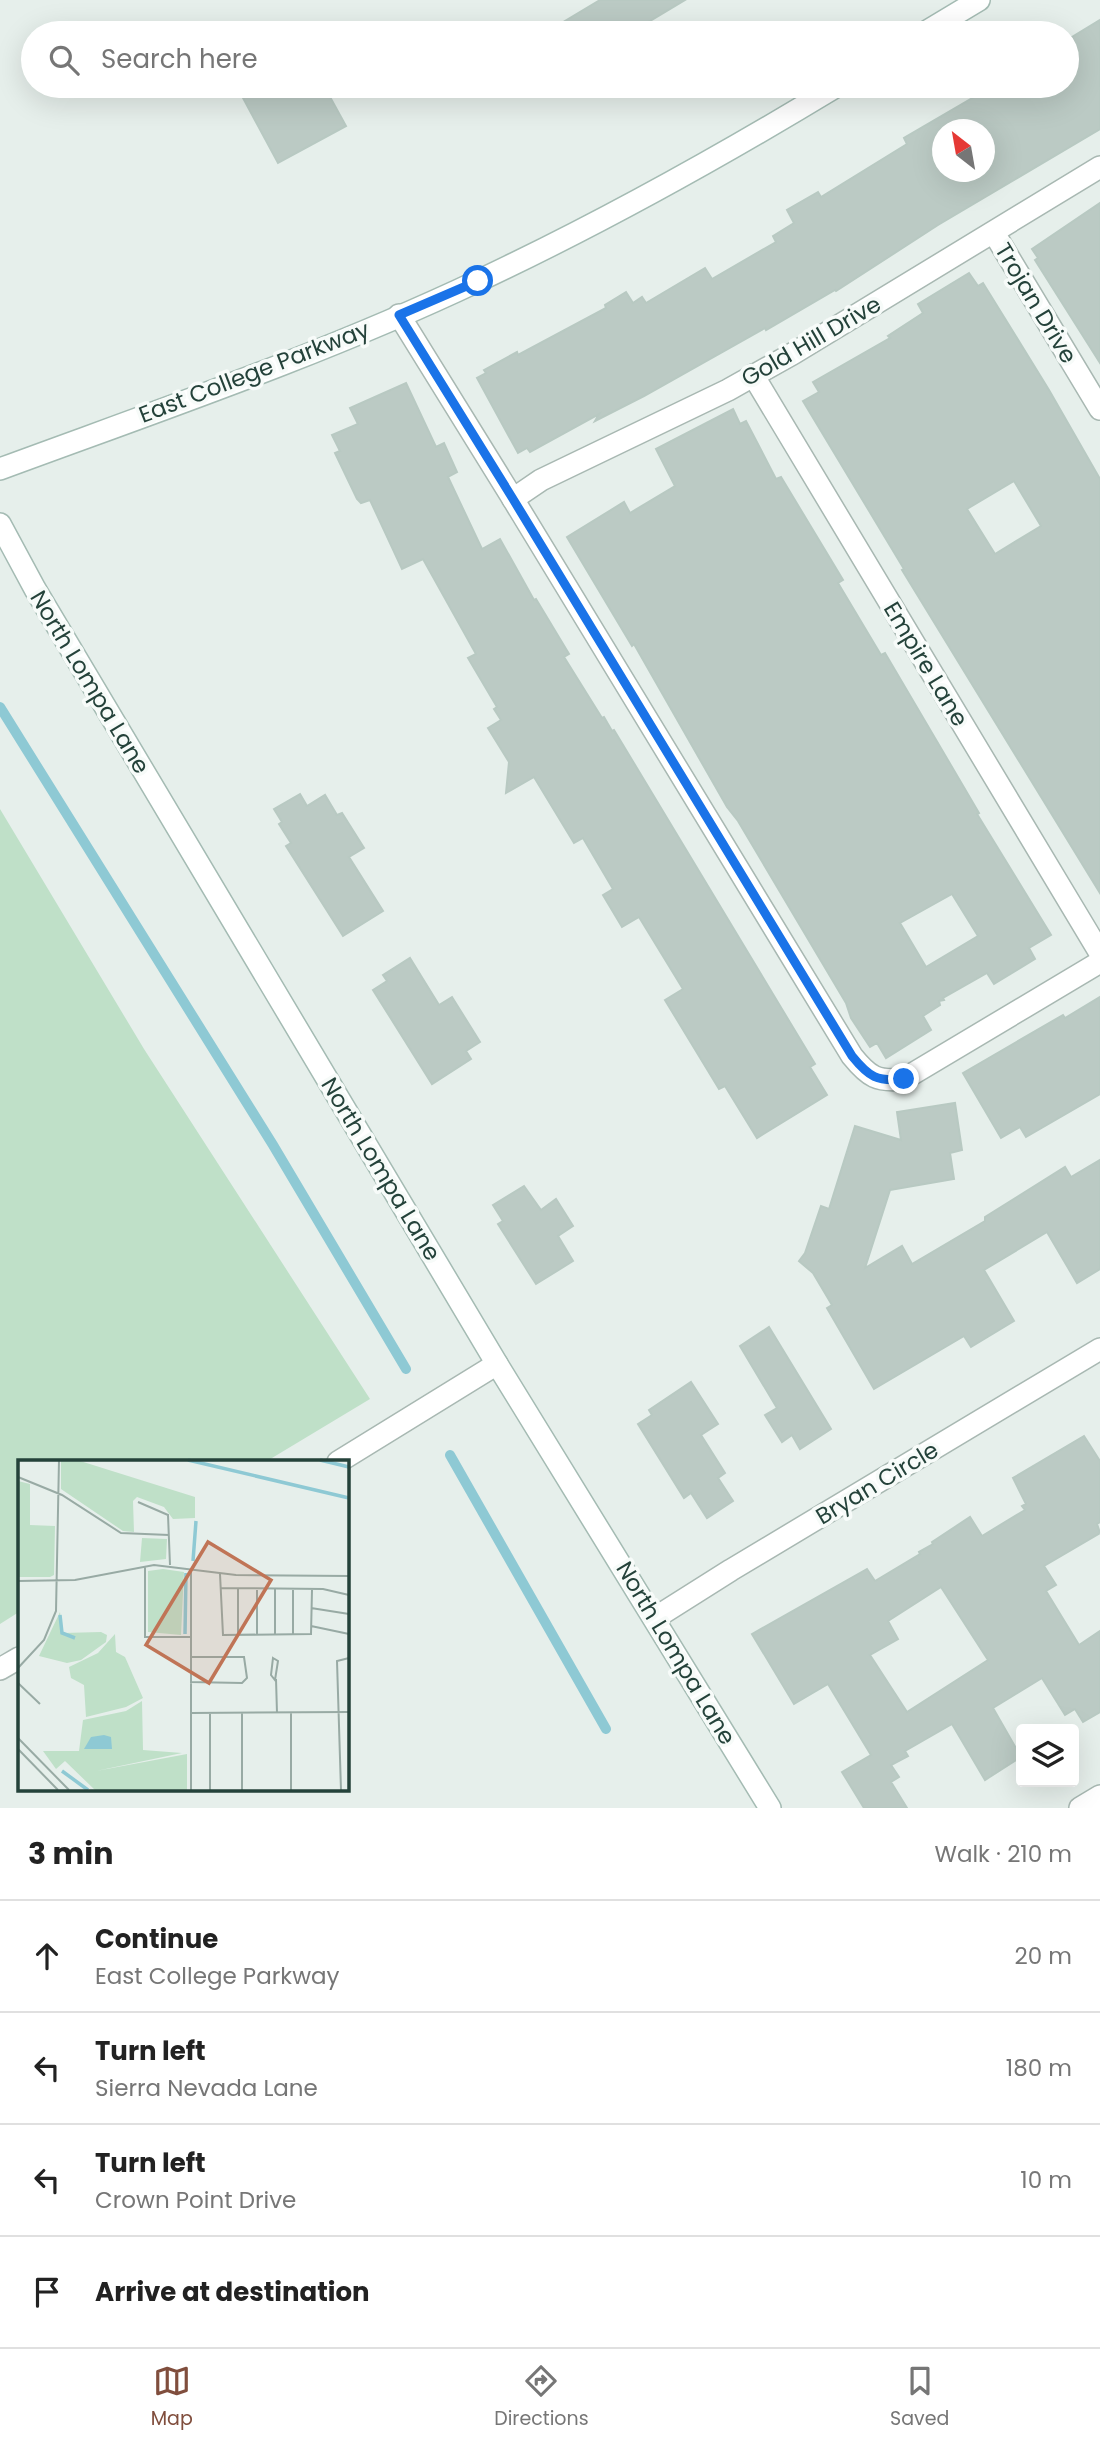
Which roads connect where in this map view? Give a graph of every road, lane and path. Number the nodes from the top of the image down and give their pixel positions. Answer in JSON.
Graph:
{"nodes":[{"id":1,"x":979,"y":0,"type":"edge"},
{"id":2,"x":944,"y":21,"type":"edge"},
{"id":3,"x":817,"y":98,"type":"edge"},
{"id":4,"x":1100,"y":167,"type":"edge"},
{"id":5,"x":994,"y":233,"type":"junction"},
{"id":6,"x":399,"y":315,"type":"junction"},
{"id":7,"x":753,"y":375,"type":"junction"},
{"id":8,"x":1100,"y":409,"type":"edge"},
{"id":9,"x":0,"y":469,"type":"edge"},
{"id":10,"x":513,"y":499,"type":"junction"},
{"id":11,"x":0,"y":524,"type":"edge"},
{"id":12,"x":1100,"y":953,"type":"edge"},
{"id":13,"x":1100,"y":962,"type":"edge"},
{"id":14,"x":1100,"y":1349,"type":"edge"},
{"id":15,"x":497,"y":1364,"type":"junction"},
{"id":16,"x":340,"y":1460,"type":"edge"},
{"id":17,"x":655,"y":1618,"type":"junction"},
{"id":18,"x":18,"y":1659,"type":"edge"},
{"id":19,"x":0,"y":1669,"type":"edge"},
{"id":20,"x":1100,"y":1796,"type":"edge"},
{"id":21,"x":770,"y":1808,"type":"edge"},
{"id":22,"x":1080,"y":1808,"type":"edge"}],
"edges":[{"from":1,"to":2,"type":"street"},
{"from":3,"to":6,"type":"street","name":"East College Parkway"},
{"from":4,"to":5,"type":"street","name":"Gold Hill Drive"},
{"from":5,"to":7,"type":"street","name":"Gold Hill Drive"},
{"from":5,"to":8,"type":"street","name":"Trojan Drive"},
{"from":6,"to":9,"type":"street","name":"East College Parkway"},
{"from":6,"to":10,"type":"street"},
{"from":7,"to":10,"type":"street","name":"Gold Hill Drive"},
{"from":7,"to":12,"type":"street","name":"Empire Lane"},
{"from":10,"to":13,"type":"street"},
{"from":11,"to":15,"type":"street","name":"North Lompa Lane"},
{"from":14,"to":17,"type":"street","name":"Bryan Circle"},
{"from":15,"to":16,"type":"street"},
{"from":15,"to":17,"type":"street","name":"North Lompa Lane"},
{"from":17,"to":21,"type":"street","name":"North Lompa Lane"},
{"from":18,"to":19,"type":"street"},
{"from":20,"to":22,"type":"street"}]}
